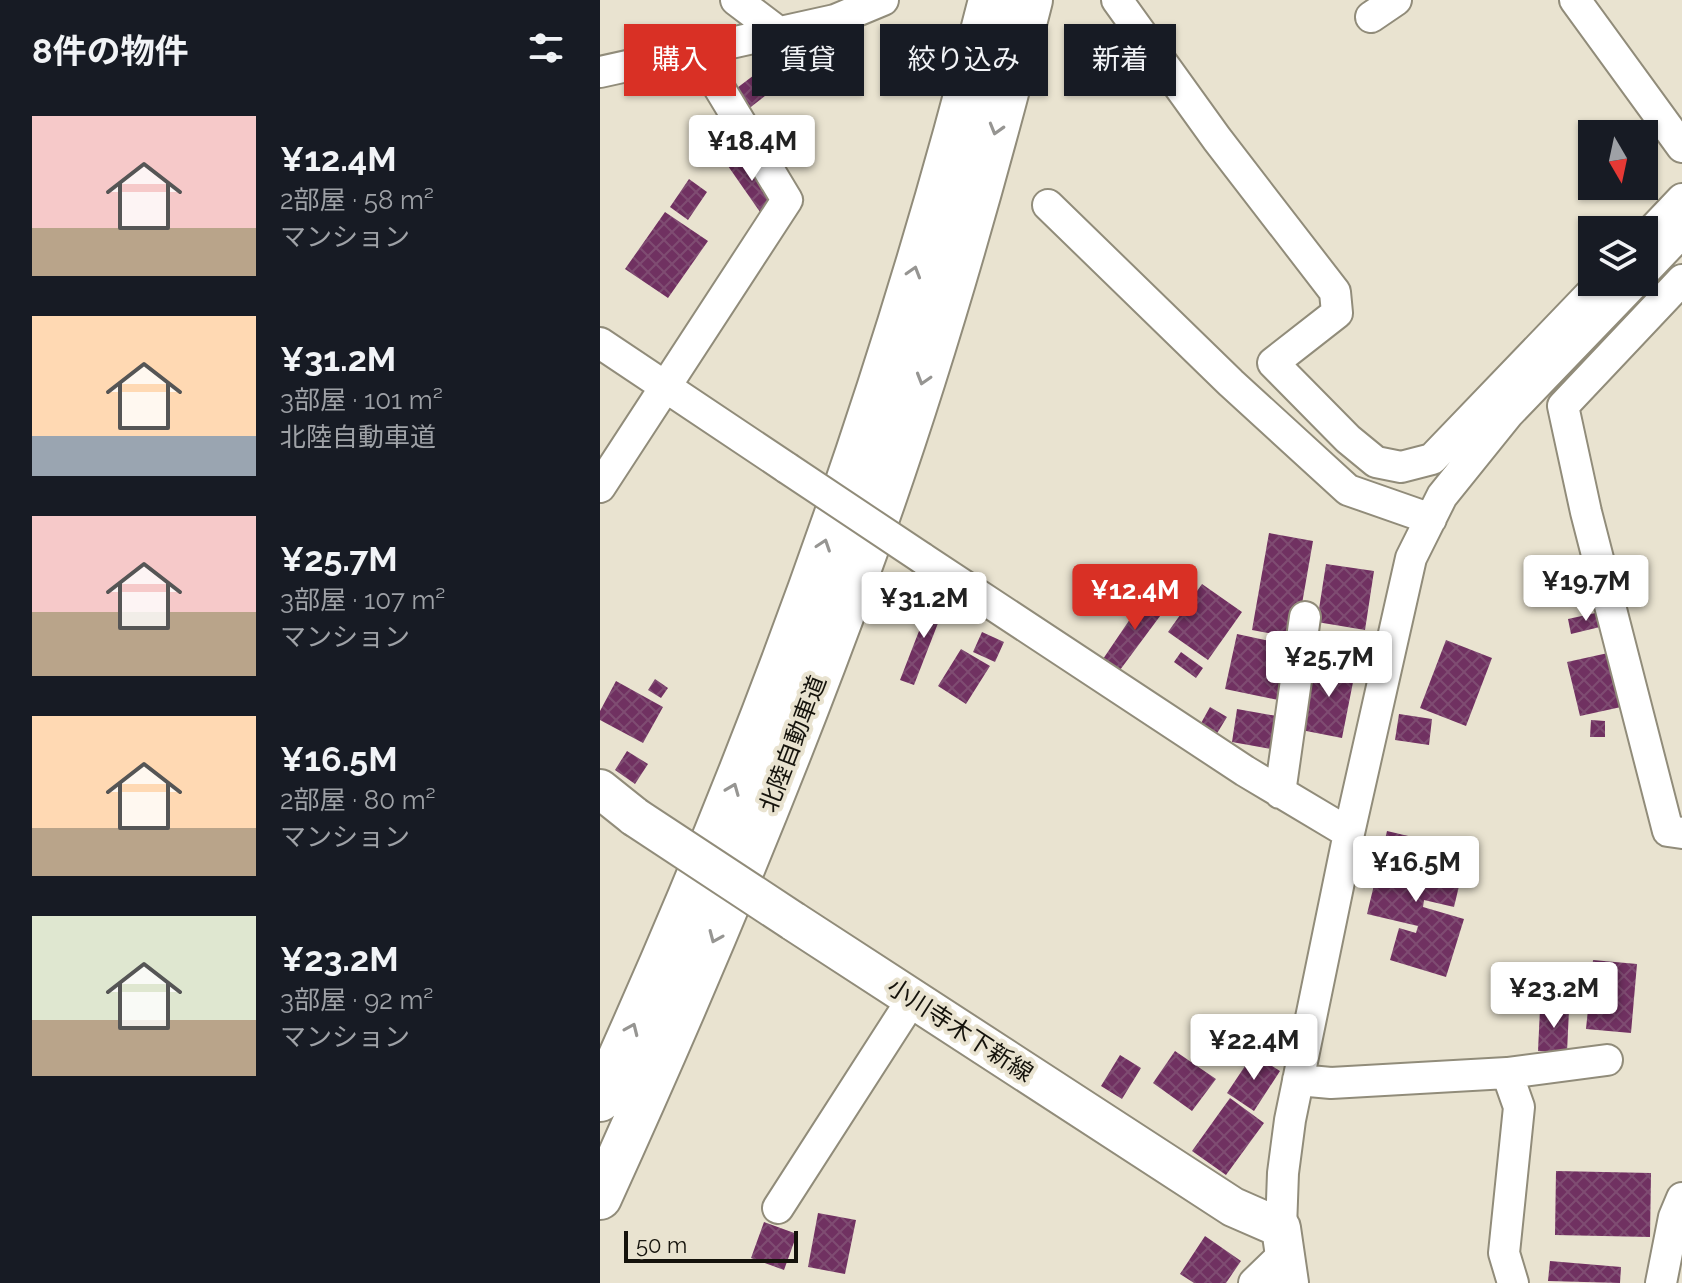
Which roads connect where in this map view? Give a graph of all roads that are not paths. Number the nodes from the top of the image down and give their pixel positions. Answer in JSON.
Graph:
{"nodes":[{"id":1,"x":736,"y":0,"type":"edge"},
{"id":2,"x":883,"y":0,"type":"edge"},
{"id":3,"x":990,"y":0,"type":"edge"},
{"id":4,"x":1031,"y":0,"type":"edge"},
{"id":5,"x":1117,"y":0,"type":"edge"},
{"id":6,"x":1396,"y":0,"type":"edge"},
{"id":7,"x":1575,"y":0,"type":"edge"},
{"id":8,"x":1371,"y":17,"type":"dead end"},
{"id":9,"x":768,"y":24,"type":"edge"},
{"id":10,"x":820,"y":24,"type":"edge"},
{"id":11,"x":624,"y":67,"type":"edge"},
{"id":12,"x":600,"y":72,"type":"edge"},
{"id":13,"x":724,"y":96,"type":"edge"},
{"id":14,"x":1682,"y":147,"type":"edge"},
{"id":15,"x":1682,"y":199,"type":"edge"},
{"id":16,"x":1048,"y":205,"type":"dead end"},
{"id":17,"x":1658,"y":224,"type":"edge"},
{"id":18,"x":1682,"y":232,"type":"edge"},
{"id":19,"x":1658,"y":257,"type":"edge"},
{"id":20,"x":1682,"y":280,"type":"edge"},
{"id":21,"x":1589,"y":296,"type":"edge"},
{"id":22,"x":1622,"y":296,"type":"edge"},
{"id":23,"x":600,"y":343,"type":"edge"},
{"id":24,"x":667,"y":388,"type":"junction"},
{"id":25,"x":600,"y":487,"type":"edge"},
{"id":26,"x":1431,"y":519,"type":"junction"},
{"id":27,"x":1305,"y":617,"type":"dead end"},
{"id":28,"x":600,"y":789,"type":"edge"},
{"id":29,"x":1280,"y":793,"type":"junction"},
{"id":30,"x":1349,"y":833,"type":"junction"},
{"id":31,"x":1682,"y":833,"type":"edge"},
{"id":32,"x":913,"y":998,"type":"junction"},
{"id":33,"x":1607,"y":1060,"type":"dead end"},
{"id":34,"x":1507,"y":1073,"type":"junction"},
{"id":35,"x":1298,"y":1080,"type":"junction"},
{"id":36,"x":600,"y":1100,"type":"edge"},
{"id":37,"x":600,"y":1198,"type":"edge"},
{"id":38,"x":1682,"y":1198,"type":"edge"},
{"id":39,"x":778,"y":1208,"type":"dead end"},
{"id":40,"x":1285,"y":1254,"type":"edge"},
{"id":41,"x":1254,"y":1283,"type":"edge"},
{"id":42,"x":1513,"y":1283,"type":"edge"},
{"id":43,"x":1661,"y":1283,"type":"edge"}],
"edges":[{"from":1,"to":9,"type":"street"},
{"from":2,"to":10,"type":"street"},
{"from":36,"to":3,"type":"highway","name":"北陸自動車道","one_way":true},
{"from":4,"to":37,"type":"highway","name":"北陸自動車道","one_way":true},
{"from":5,"to":21,"type":"street"},
{"from":6,"to":8,"type":"street"},
{"from":7,"to":14,"type":"street"},
{"from":11,"to":12,"type":"street"},
{"from":13,"to":24,"type":"street"},
{"from":15,"to":17,"type":"street"},
{"from":16,"to":26,"type":"street"},
{"from":18,"to":19,"type":"street"},
{"from":20,"to":31,"type":"street"},
{"from":22,"to":26,"type":"street"},
{"from":23,"to":24,"type":"street"},
{"from":24,"to":25,"type":"street"},
{"from":24,"to":29,"type":"street","bridge":true},
{"from":26,"to":30,"type":"street"},
{"from":27,"to":29,"type":"street"},
{"from":28,"to":32,"type":"main road","name":"小川寺木下新線","bridge":true},
{"from":29,"to":30,"type":"street"},
{"from":30,"to":35,"type":"street"},
{"from":32,"to":39,"type":"street"},
{"from":32,"to":40,"type":"main road","name":"小川寺木下新線"},
{"from":33,"to":34,"type":"street"},
{"from":34,"to":35,"type":"street"},
{"from":34,"to":42,"type":"street"},
{"from":35,"to":40,"type":"street"},
{"from":38,"to":43,"type":"street"},
{"from":40,"to":41,"type":"street"}]}
